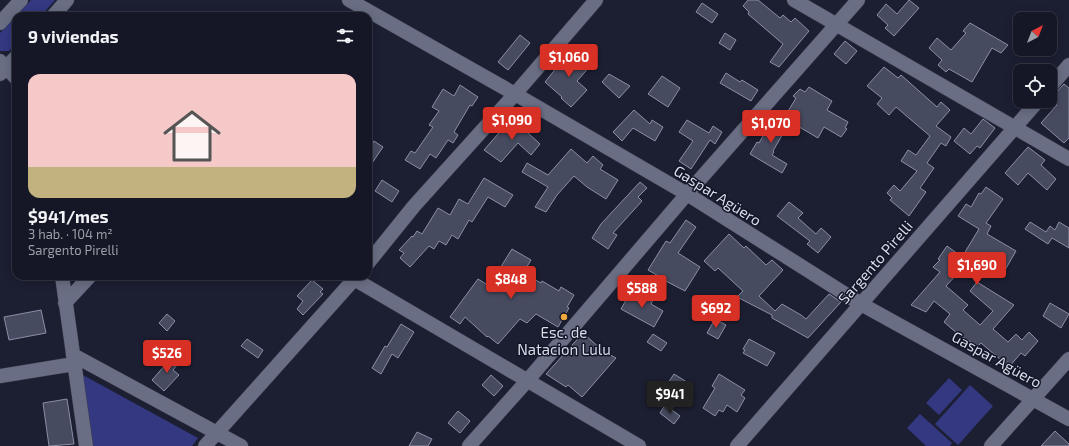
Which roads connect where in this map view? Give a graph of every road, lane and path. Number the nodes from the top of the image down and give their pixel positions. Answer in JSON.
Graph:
{"nodes":[{"id":1,"x":21,"y":0,"type":"edge"},
{"id":2,"x":67,"y":0,"type":"edge"},
{"id":3,"x":349,"y":0,"type":"edge"},
{"id":4,"x":596,"y":0,"type":"edge"},
{"id":5,"x":794,"y":0,"type":"edge"},
{"id":6,"x":858,"y":0,"type":"edge"},
{"id":7,"x":56,"y":12,"type":"edge"},
{"id":8,"x":370,"y":12,"type":"edge"},
{"id":9,"x":372,"y":13,"type":"edge"},
{"id":10,"x":0,"y":23,"type":"edge"},
{"id":11,"x":836,"y":24,"type":"junction"},
{"id":12,"x":1069,"y":65,"type":"edge"},
{"id":13,"x":1057,"y":79,"type":"edge"},
{"id":14,"x":515,"y":94,"type":"junction"},
{"id":15,"x":1032,"y":108,"type":"edge"},
{"id":16,"x":1015,"y":128,"type":"junction"},
{"id":17,"x":1069,"y":158,"type":"edge"},
{"id":18,"x":687,"y":194,"type":"junction"},
{"id":19,"x":372,"y":258,"type":"edge"},
{"id":20,"x":62,"y":280,"type":"edge"},
{"id":21,"x":86,"y":280,"type":"edge"},
{"id":22,"x":351,"y":280,"type":"edge"},
{"id":23,"x":359,"y":280,"type":"edge"},
{"id":24,"x":65,"y":302,"type":"junction"},
{"id":25,"x":861,"y":304,"type":"junction"},
{"id":26,"x":74,"y":359,"type":"junction"},
{"id":27,"x":1069,"y":359,"type":"edge"},
{"id":28,"x":0,"y":376,"type":"edge"},
{"id":29,"x":527,"y":381,"type":"junction"},
{"id":30,"x":1034,"y":398,"type":"junction"},
{"id":31,"x":1069,"y":419,"type":"edge"},
{"id":32,"x":217,"y":432,"type":"junction"},
{"id":33,"x":86,"y":446,"type":"edge"},
{"id":34,"x":205,"y":446,"type":"edge"},
{"id":35,"x":241,"y":446,"type":"edge"},
{"id":36,"x":469,"y":446,"type":"edge"},
{"id":37,"x":639,"y":446,"type":"edge"},
{"id":38,"x":737,"y":446,"type":"edge"},
{"id":39,"x":991,"y":446,"type":"edge"}],
"edges":[{"from":1,"to":10,"type":"street"},
{"from":2,"to":7,"type":"street"},
{"from":3,"to":8,"type":"street","name":"Gaspar Agüero"},
{"from":4,"to":14,"type":"street"},
{"from":5,"to":11,"type":"street"},
{"from":6,"to":11,"type":"street"},
{"from":9,"to":14,"type":"street","name":"Gaspar Agüero"},
{"from":11,"to":16,"type":"street"},
{"from":11,"to":18,"type":"street"},
{"from":12,"to":13,"type":"street"},
{"from":14,"to":18,"type":"street","name":"Gaspar Agüero"},
{"from":14,"to":19,"type":"street"},
{"from":15,"to":16,"type":"street","name":"Sargento Pirelli"},
{"from":16,"to":17,"type":"street"},
{"from":16,"to":25,"type":"street","name":"Sargento Pirelli"},
{"from":18,"to":25,"type":"street","name":"Gaspar Agüero"},
{"from":18,"to":29,"type":"street"},
{"from":20,"to":24,"type":"street"},
{"from":21,"to":24,"type":"street"},
{"from":22,"to":32,"type":"street"},
{"from":23,"to":29,"type":"street"},
{"from":24,"to":26,"type":"street"},
{"from":25,"to":30,"type":"street","name":"Gaspar Agüero"},
{"from":25,"to":38,"type":"street","name":"Sargento Pirelli"},
{"from":26,"to":28,"type":"street"},
{"from":26,"to":32,"type":"street"},
{"from":26,"to":33,"type":"street"},
{"from":27,"to":30,"type":"street"},
{"from":29,"to":36,"type":"street"},
{"from":29,"to":37,"type":"street"},
{"from":30,"to":31,"type":"street","name":"Gaspar Agüero"},
{"from":30,"to":39,"type":"street"},
{"from":32,"to":34,"type":"street"},
{"from":32,"to":35,"type":"street"}]}
